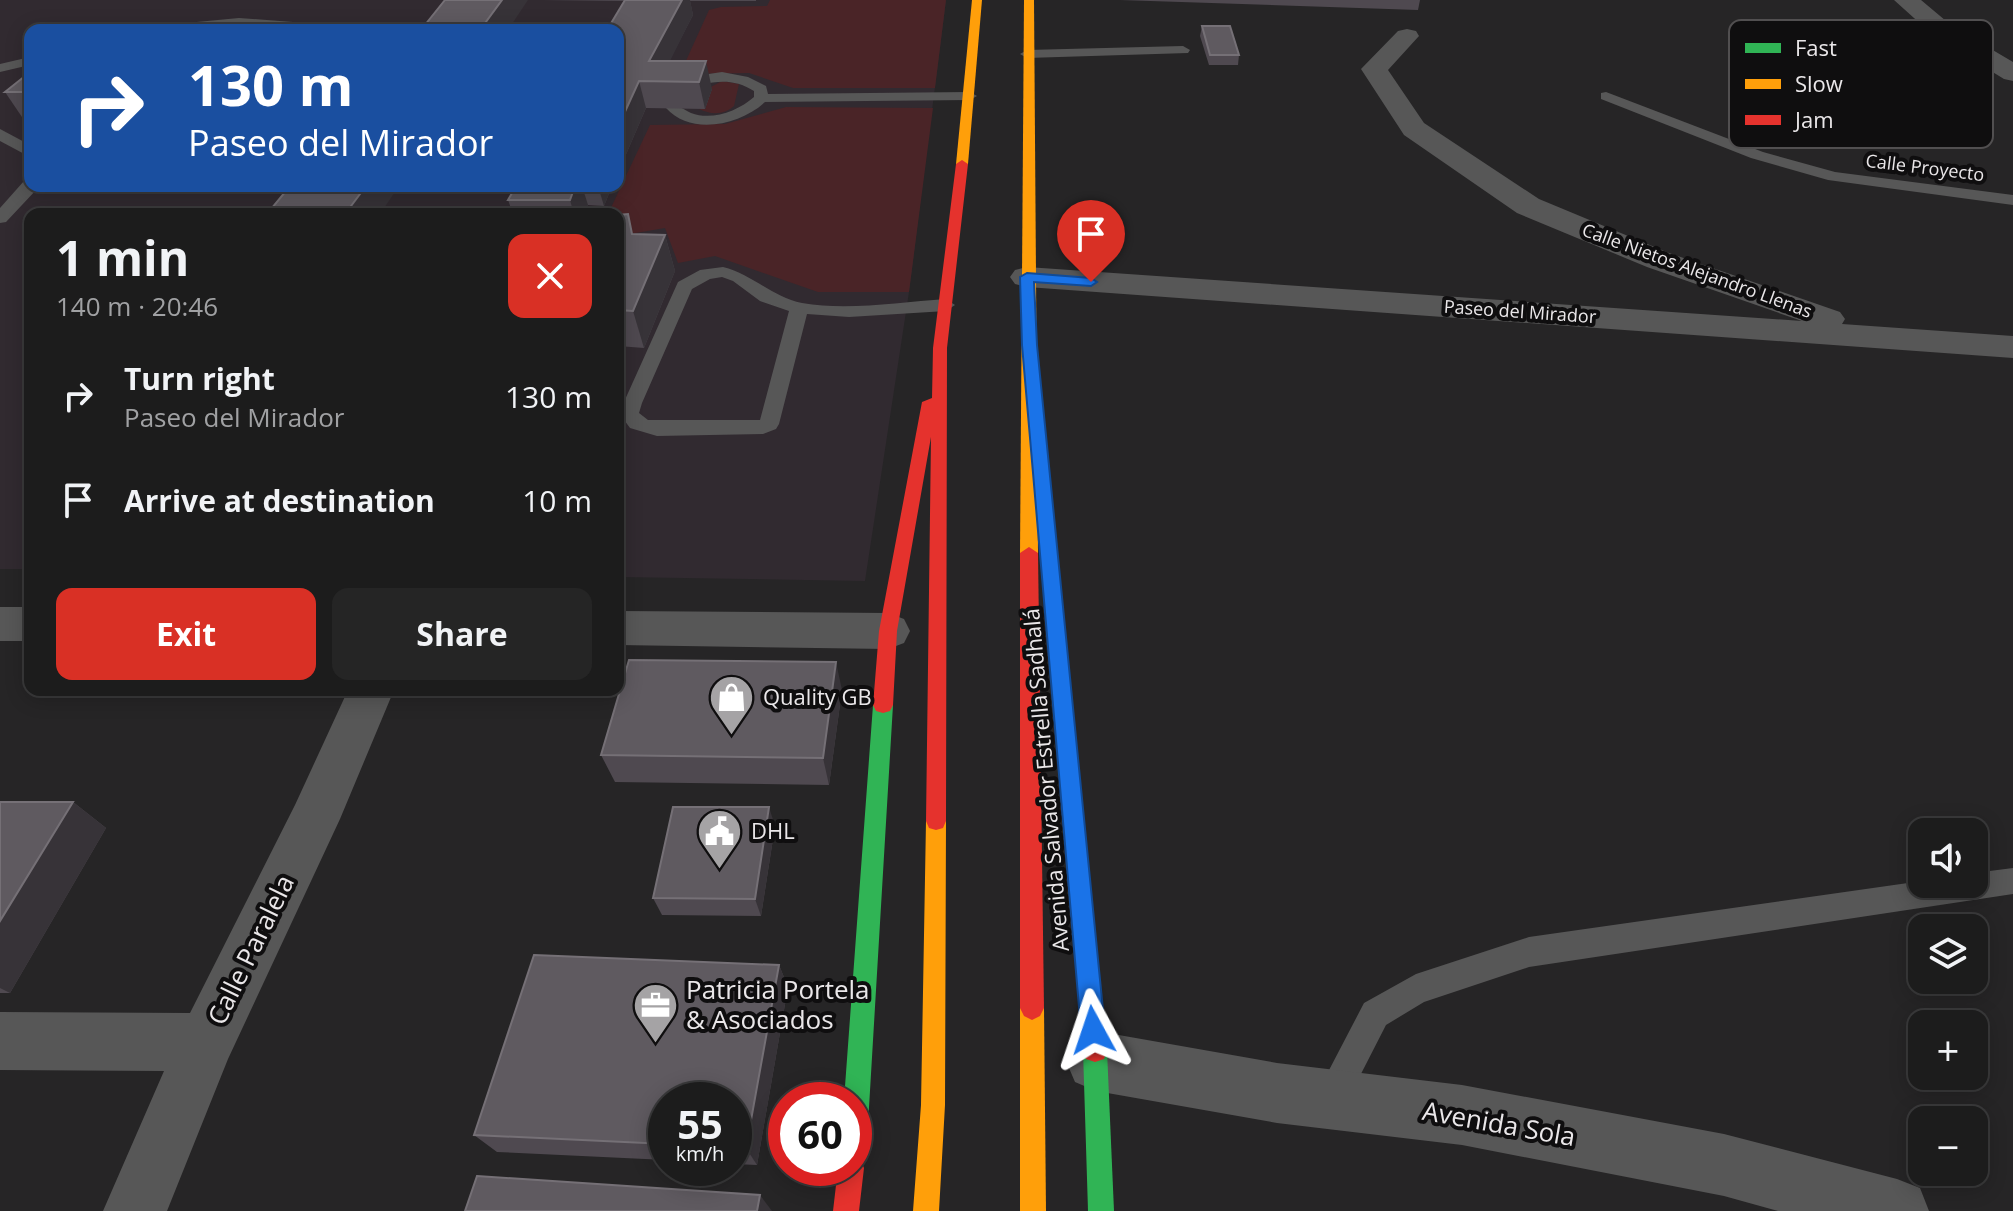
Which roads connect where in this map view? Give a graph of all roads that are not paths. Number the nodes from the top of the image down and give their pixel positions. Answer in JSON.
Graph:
{"nodes":[{"id":1,"x":977,"y":0,"type":"edge"},
{"id":2,"x":1029,"y":0,"type":"edge"},
{"id":3,"x":1906,"y":0,"type":"edge"},
{"id":4,"x":1930,"y":20,"type":"edge"},
{"id":5,"x":193,"y":24,"type":"edge"},
{"id":6,"x":284,"y":24,"type":"edge"},
{"id":7,"x":1407,"y":36,"type":"dead end"},
{"id":8,"x":1183,"y":50,"type":"dead end"},
{"id":9,"x":1027,"y":54,"type":"junction"},
{"id":10,"x":1993,"y":61,"type":"edge"},
{"id":11,"x":24,"y":62,"type":"edge"},
{"id":12,"x":0,"y":68,"type":"edge"},
{"id":13,"x":2013,"y":73,"type":"edge"},
{"id":14,"x":677,"y":88,"type":"edge"},
{"id":15,"x":970,"y":96,"type":"junction"},
{"id":16,"x":1606,"y":96,"type":"dead end"},
{"id":17,"x":761,"y":98,"type":"junction"},
{"id":18,"x":673,"y":108,"type":"edge"},
{"id":19,"x":0,"y":134,"type":"edge"},
{"id":20,"x":1729,"y":144,"type":"edge"},
{"id":21,"x":24,"y":148,"type":"edge"},
{"id":22,"x":1739,"y":148,"type":"edge"},
{"id":23,"x":26,"y":192,"type":"edge"},
{"id":24,"x":2013,"y":200,"type":"edge"},
{"id":25,"x":0,"y":218,"type":"edge"},
{"id":26,"x":1027,"y":277,"type":"junction"},
{"id":27,"x":946,"y":305,"type":"junction"},
{"id":28,"x":799,"y":308,"type":"junction"},
{"id":29,"x":1883,"y":338,"type":"junction"},
{"id":30,"x":1030,"y":345,"type":"junction"},
{"id":31,"x":2013,"y":347,"type":"edge"},
{"id":32,"x":940,"y":348,"type":"junction"},
{"id":33,"x":0,"y":624,"type":"edge"},
{"id":34,"x":24,"y":624,"type":"edge"},
{"id":35,"x":624,"y":628,"type":"edge"},
{"id":36,"x":888,"y":631,"type":"junction"},
{"id":37,"x":368,"y":696,"type":"edge"},
{"id":38,"x":2013,"y":881,"type":"edge"},
{"id":39,"x":0,"y":1041,"type":"edge"},
{"id":40,"x":206,"y":1042,"type":"junction"},
{"id":41,"x":1096,"y":1061,"type":"junction"},
{"id":42,"x":858,"y":1082,"type":"edge"},
{"id":43,"x":1330,"y":1100,"type":"junction"},
{"id":44,"x":849,"y":1186,"type":"edge"},
{"id":45,"x":135,"y":1211,"type":"edge"},
{"id":46,"x":846,"y":1211,"type":"edge"},
{"id":47,"x":926,"y":1211,"type":"edge"},
{"id":48,"x":1033,"y":1211,"type":"edge"},
{"id":49,"x":1101,"y":1211,"type":"edge"},
{"id":50,"x":1897,"y":1211,"type":"edge"}],
"edges":[{"from":1,"to":15,"type":"main road"},
{"from":2,"to":9,"type":"main road","name":"Avenida Salvador Estrella Sadhalá"},
{"from":3,"to":4,"type":"street"},
{"from":5,"to":6,"type":"lane"},
{"from":7,"to":29,"type":"street","name":"Calle Nietos Alejandro Llenas"},
{"from":8,"to":9,"type":"lane"},
{"from":9,"to":26,"type":"main road","name":"Avenida Salvador Estrella Sadhalá"},
{"from":10,"to":13,"type":"street"},
{"from":11,"to":12,"type":"lane"},
{"from":14,"to":17,"type":"lane"},
{"from":15,"to":17,"type":"lane"},
{"from":15,"to":27,"type":"main road"},
{"from":16,"to":20,"type":"lane","name":"Calle Proyecto"},
{"from":17,"to":18,"type":"lane"},
{"from":19,"to":21,"type":"lane"},
{"from":22,"to":24,"type":"lane","name":"Calle Proyecto"},
{"from":23,"to":25,"type":"lane"},
{"from":26,"to":29,"type":"street","name":"Paseo del Mirador"},
{"from":26,"to":30,"type":"main road","name":"Avenida Salvador Estrella Sadhalá"},
{"from":27,"to":28,"type":"lane"},
{"from":27,"to":32,"type":"main road"},
{"from":28,"to":28,"type":"lane"},
{"from":29,"to":31,"type":"street","name":"Paseo del Mirador"},
{"from":30,"to":41,"type":"main road","name":"Avenida Salvador Estrella Sadhalá"},
{"from":30,"to":48,"type":"main road","name":"Avenida Salvador Estrella Sadhalá"},
{"from":32,"to":36,"type":"main road"},
{"from":32,"to":47,"type":"main road"},
{"from":33,"to":34,"type":"street"},
{"from":35,"to":36,"type":"street"},
{"from":36,"to":42,"type":"main road"},
{"from":37,"to":40,"type":"street","name":"Calle Paralela"},
{"from":38,"to":43,"type":"lane"},
{"from":39,"to":40,"type":"street"},
{"from":40,"to":45,"type":"street","name":"Calle Paralela"},
{"from":41,"to":43,"type":"street","name":"Avenida Sola"},
{"from":41,"to":49,"type":"main road","name":"Avenida Salvador Estrella Sadhalá"},
{"from":43,"to":50,"type":"street","name":"Avenida Sola"},
{"from":44,"to":46,"type":"main road"}]}
